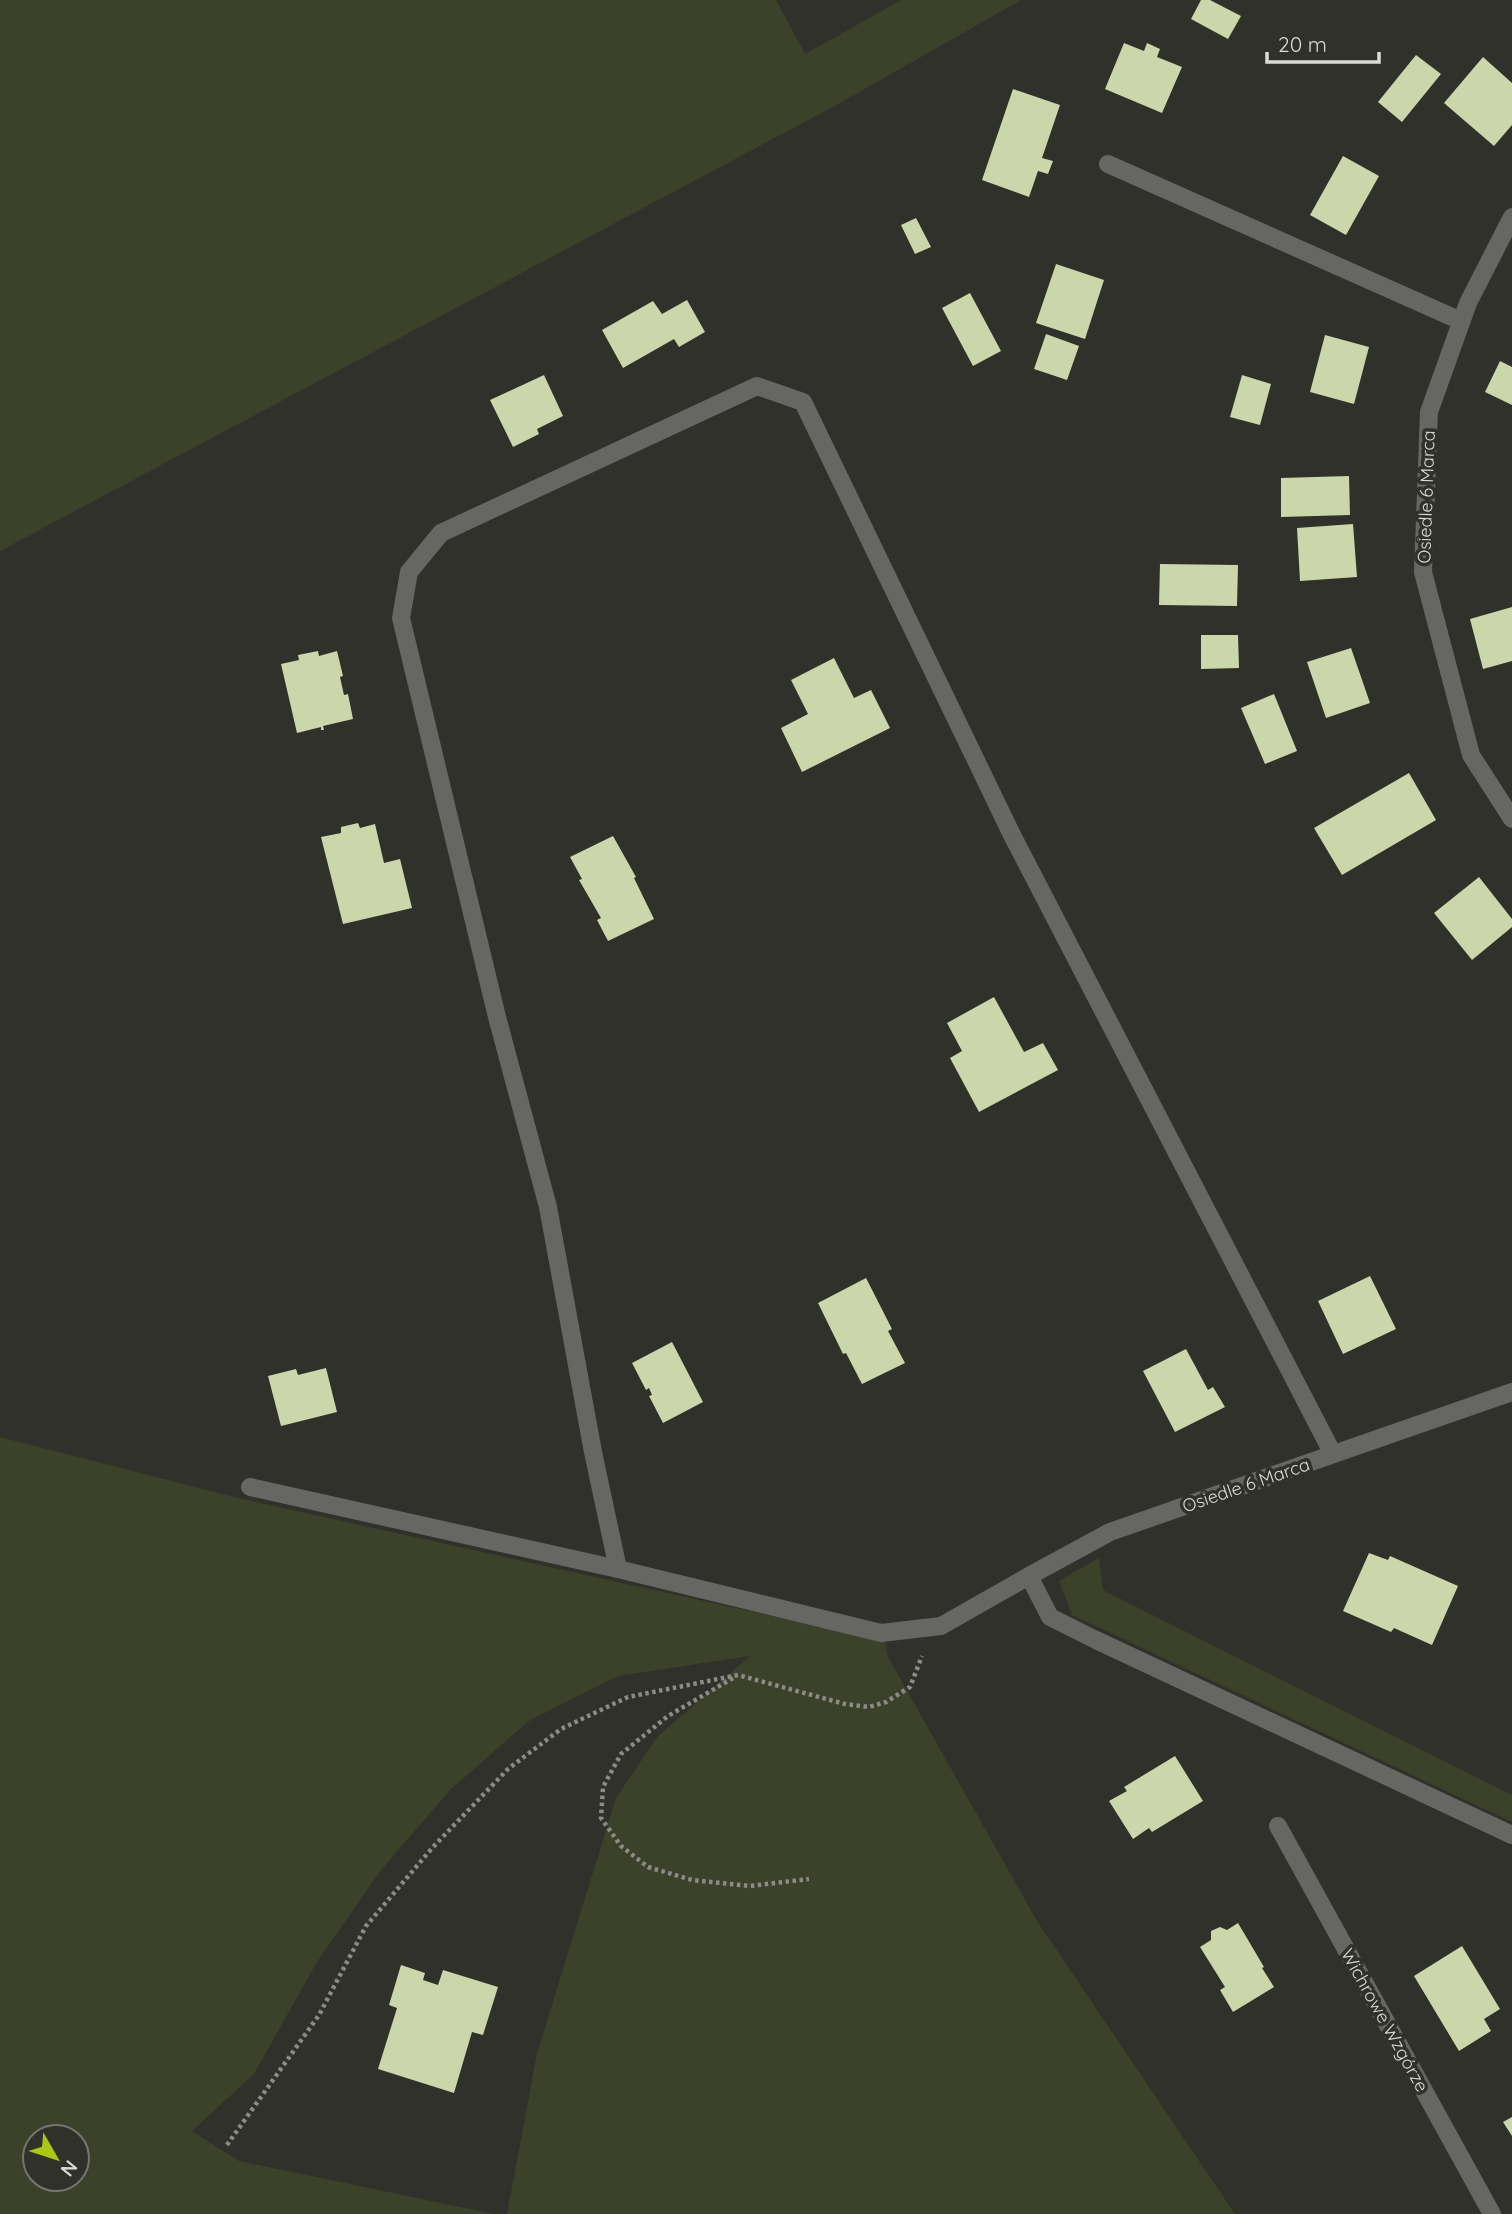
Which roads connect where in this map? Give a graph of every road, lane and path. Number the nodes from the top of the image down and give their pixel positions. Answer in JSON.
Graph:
{"nodes":[{"id":1,"x":1108,"y":164,"type":"dead end"},
{"id":2,"x":1512,"y":217,"type":"edge"},
{"id":3,"x":1461,"y":321,"type":"junction"},
{"id":4,"x":1512,"y":819,"type":"edge"},
{"id":5,"x":1512,"y":1392,"type":"edge"},
{"id":6,"x":1334,"y":1454,"type":"junction"},
{"id":7,"x":250,"y":1486,"type":"dead end"},
{"id":8,"x":618,"y":1569,"type":"junction"},
{"id":9,"x":1029,"y":1576,"type":"junction"},
{"id":10,"x":926,"y":1628,"type":"junction"},
{"id":11,"x":738,"y":1675,"type":"junction"},
{"id":12,"x":1278,"y":1826,"type":"dead end"},
{"id":13,"x":1512,"y":1835,"type":"edge"},
{"id":14,"x":809,"y":1879,"type":"dead end"},
{"id":15,"x":227,"y":2144,"type":"dead end"},
{"id":16,"x":1492,"y":2214,"type":"edge"}],
"edges":[{"from":1,"to":3,"type":"street"},
{"from":2,"to":3,"type":"street","name":"Osiedle 6 Marca"},
{"from":3,"to":4,"type":"street","name":"Osiedle 6 Marca"},
{"from":5,"to":6,"type":"street","name":"Osiedle 6 Marca"},
{"from":6,"to":8,"type":"street"},
{"from":6,"to":9,"type":"street","name":"Osiedle 6 Marca"},
{"from":7,"to":8,"type":"street","name":"Osiedle 6 Marca"},
{"from":8,"to":10,"type":"street","name":"Osiedle 6 Marca"},
{"from":9,"to":10,"type":"street","name":"Osiedle 6 Marca"},
{"from":9,"to":13,"type":"street"},
{"from":10,"to":11,"type":"path"},
{"from":11,"to":14,"type":"path"},
{"from":11,"to":15,"type":"path"},
{"from":12,"to":16,"type":"street","name":"Wichrowe Wzgórze"}]}
